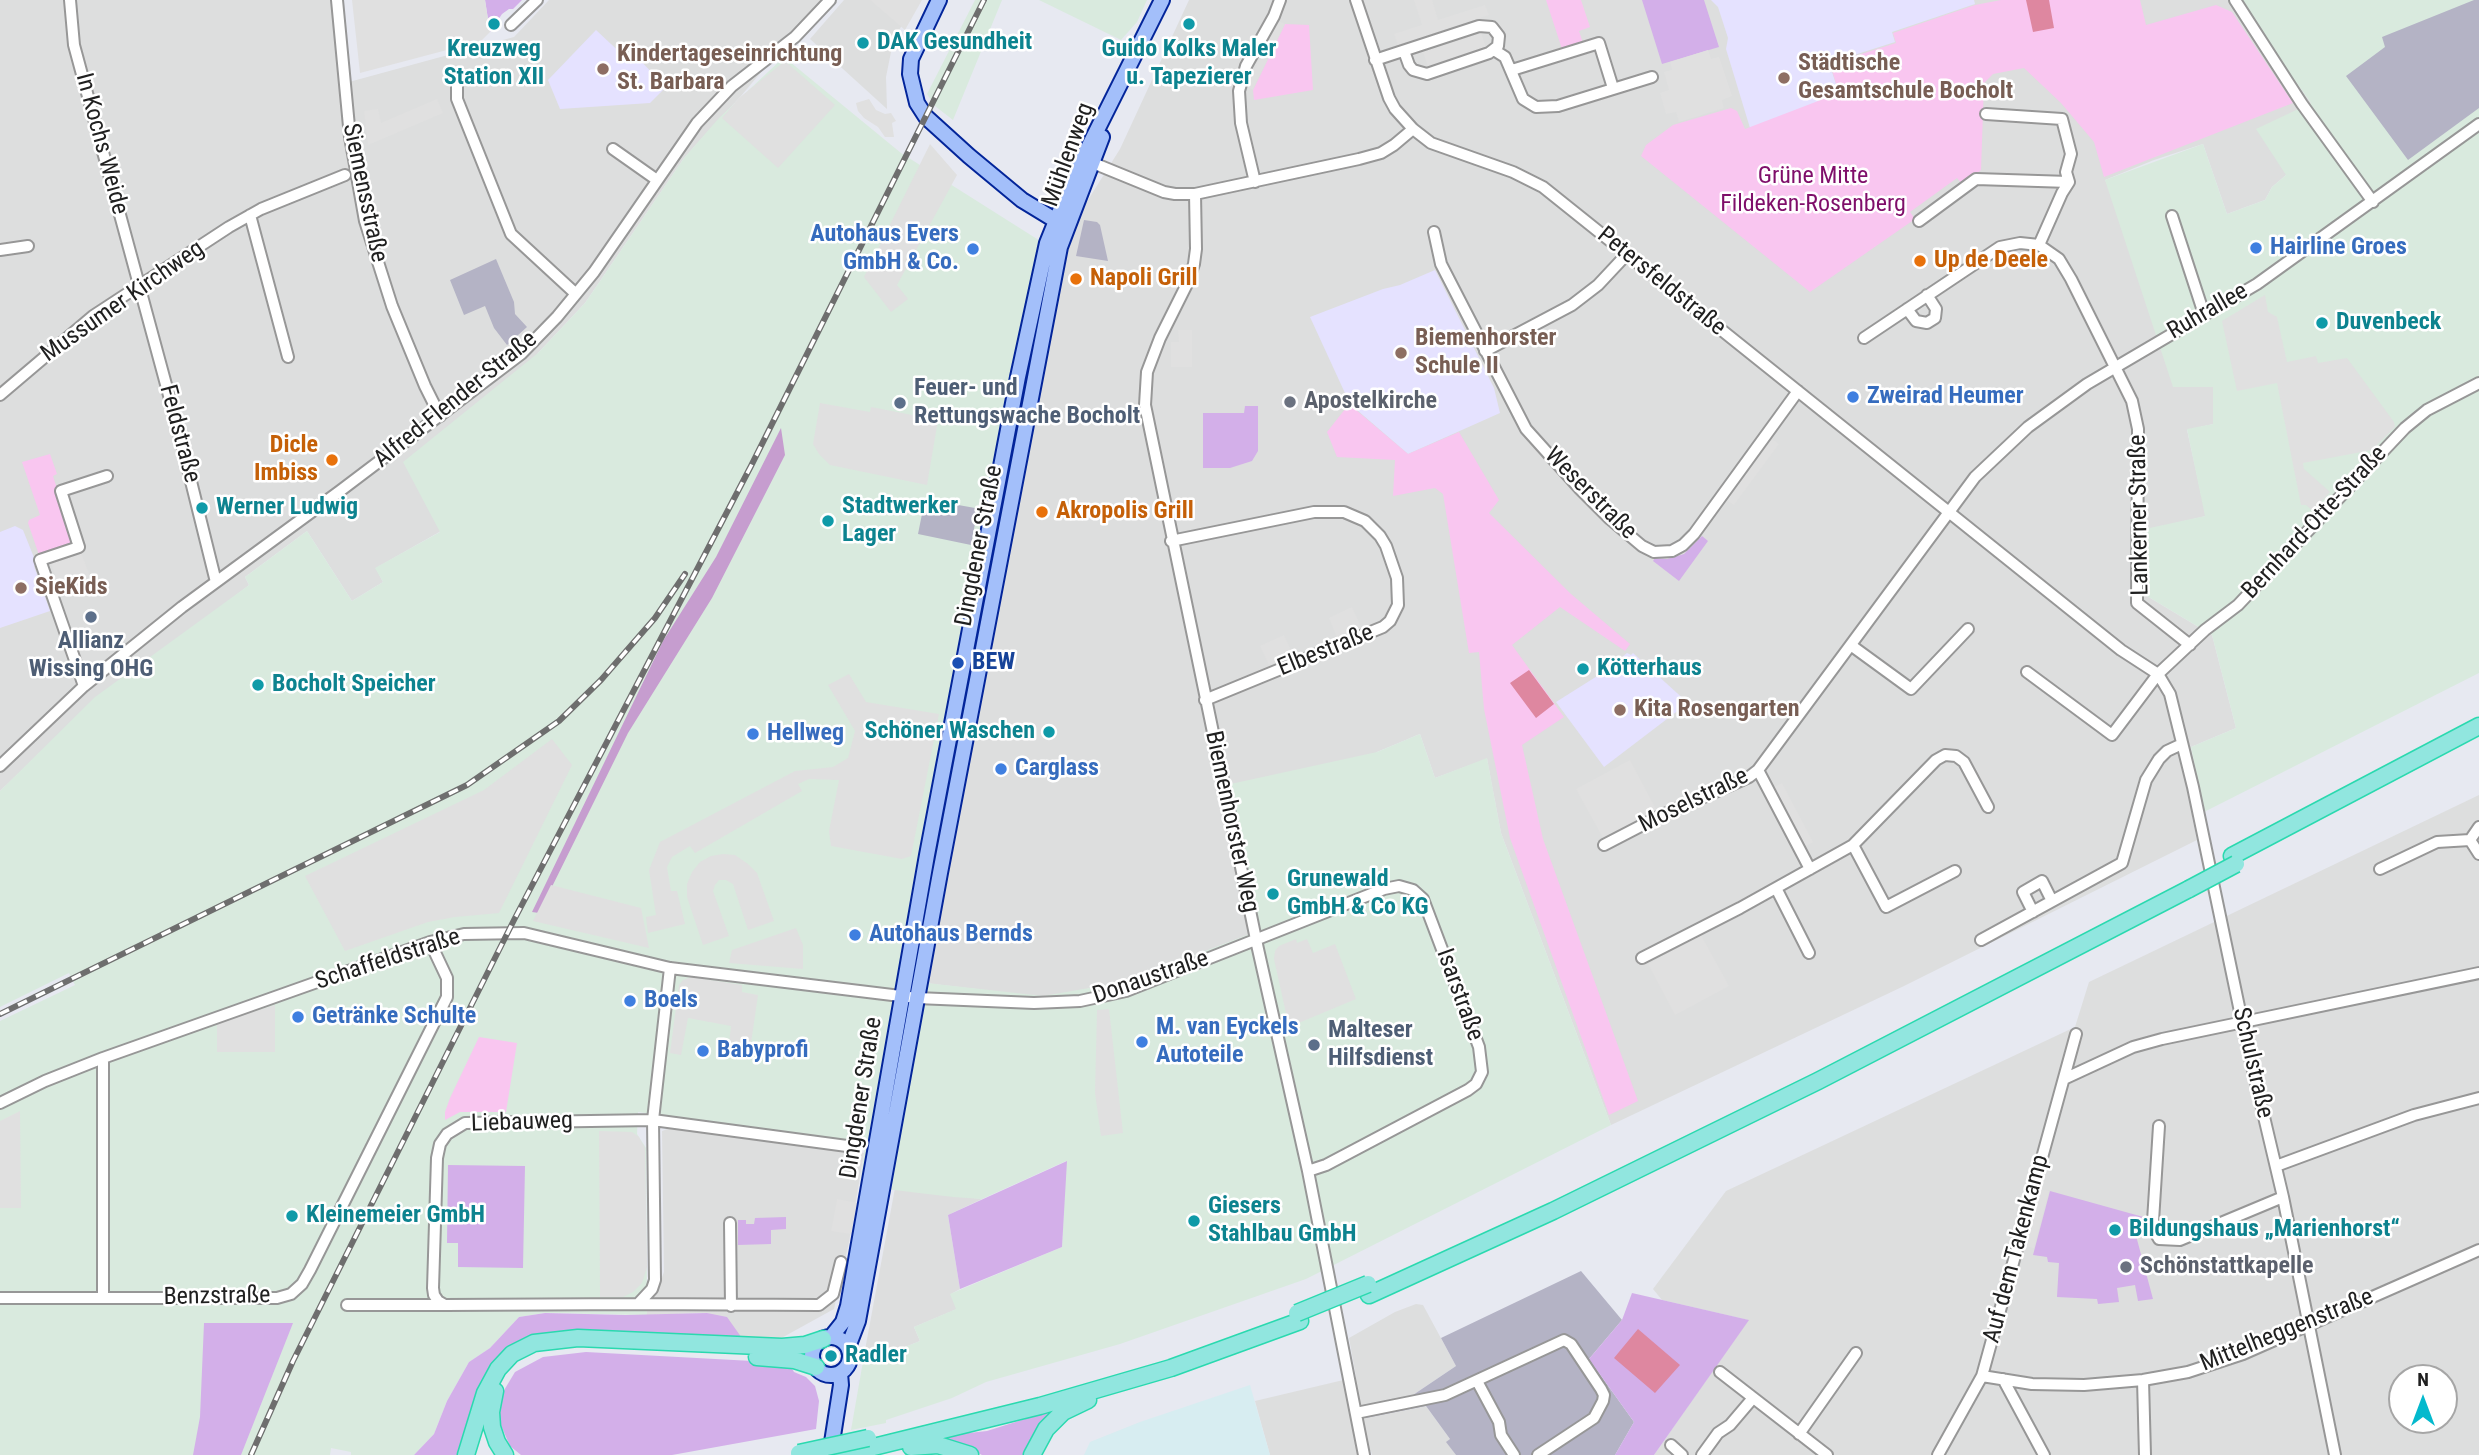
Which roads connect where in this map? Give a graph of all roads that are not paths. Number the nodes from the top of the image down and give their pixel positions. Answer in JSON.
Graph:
{"nodes":[{"id":1,"x":69,"y":0,"type":"edge"},
{"id":2,"x":337,"y":0,"type":"edge"},
{"id":3,"x":537,"y":0,"type":"edge"},
{"id":4,"x":831,"y":0,"type":"edge"},
{"id":5,"x":939,"y":0,"type":"edge"},
{"id":6,"x":1162,"y":0,"type":"edge"},
{"id":7,"x":1280,"y":0,"type":"edge"},
{"id":8,"x":1356,"y":0,"type":"edge"},
{"id":9,"x":2235,"y":0,"type":"edge"},
{"id":10,"x":511,"y":26,"type":"dead end"},
{"id":11,"x":1494,"y":50,"type":"junction"},
{"id":12,"x":1404,"y":51,"type":"junction"},
{"id":13,"x":1376,"y":60,"type":"junction"},
{"id":14,"x":1513,"y":71,"type":"junction"},
{"id":15,"x":457,"y":76,"type":"dead end"},
{"id":16,"x":1651,"y":76,"type":"dead end"},
{"id":17,"x":1613,"y":88,"type":"junction"},
{"id":18,"x":1114,"y":99,"type":"junction"},
{"id":19,"x":1986,"y":114,"type":"dead end"},
{"id":20,"x":2479,"y":124,"type":"edge"},
{"id":21,"x":1413,"y":129,"type":"junction"},
{"id":22,"x":613,"y":149,"type":"dead end"},
{"id":23,"x":1093,"y":163,"type":"junction"},
{"id":24,"x":345,"y":175,"type":"dead end"},
{"id":25,"x":657,"y":180,"type":"junction"},
{"id":26,"x":1255,"y":182,"type":"junction"},
{"id":27,"x":2069,"y":182,"type":"junction"},
{"id":28,"x":1195,"y":194,"type":"junction"},
{"id":29,"x":2373,"y":202,"type":"junction"},
{"id":30,"x":250,"y":215,"type":"junction"},
{"id":31,"x":2172,"y":216,"type":"dead end"},
{"id":32,"x":1919,"y":221,"type":"dead end"},
{"id":33,"x":1061,"y":224,"type":"junction"},
{"id":34,"x":1434,"y":232,"type":"dead end"},
{"id":35,"x":2039,"y":245,"type":"junction"},
{"id":36,"x":27,"y":246,"type":"dead end"},
{"id":37,"x":0,"y":250,"type":"edge"},
{"id":38,"x":1627,"y":254,"type":"junction"},
{"id":39,"x":139,"y":286,"type":"junction"},
{"id":40,"x":576,"y":294,"type":"junction"},
{"id":41,"x":1927,"y":295,"type":"junction"},
{"id":42,"x":1908,"y":309,"type":"junction"},
{"id":43,"x":2204,"y":314,"type":"junction"},
{"id":44,"x":1864,"y":338,"type":"dead end"},
{"id":45,"x":1485,"y":351,"type":"junction"},
{"id":46,"x":288,"y":357,"type":"dead end"},
{"id":47,"x":2116,"y":367,"type":"junction"},
{"id":48,"x":2479,"y":383,"type":"edge"},
{"id":49,"x":1798,"y":391,"type":"junction"},
{"id":50,"x":0,"y":395,"type":"edge"},
{"id":51,"x":440,"y":416,"type":"junction"},
{"id":52,"x":107,"y":476,"type":"dead end"},
{"id":53,"x":1949,"y":512,"type":"junction"},
{"id":54,"x":1171,"y":541,"type":"junction"},
{"id":55,"x":216,"y":582,"type":"junction"},
{"id":56,"x":1968,"y":629,"type":"dead end"},
{"id":57,"x":2190,"y":645,"type":"junction"},
{"id":58,"x":1852,"y":646,"type":"junction"},
{"id":59,"x":2027,"y":672,"type":"dead end"},
{"id":60,"x":2158,"y":674,"type":"junction"},
{"id":61,"x":84,"y":686,"type":"junction"},
{"id":62,"x":1205,"y":700,"type":"junction"},
{"id":63,"x":2479,"y":726,"type":"edge"},
{"id":64,"x":2479,"y":738,"type":"edge"},
{"id":65,"x":2182,"y":744,"type":"junction"},
{"id":66,"x":0,"y":766,"type":"edge"},
{"id":67,"x":1758,"y":770,"type":"junction"},
{"id":68,"x":942,"y":780,"type":"junction"},
{"id":69,"x":1988,"y":807,"type":"dead end"},
{"id":70,"x":2479,"y":827,"type":"edge"},
{"id":71,"x":2470,"y":840,"type":"junction"},
{"id":72,"x":1604,"y":845,"type":"dead end"},
{"id":73,"x":1853,"y":845,"type":"junction"},
{"id":74,"x":2479,"y":854,"type":"edge"},
{"id":75,"x":2234,"y":860,"type":"junction"},
{"id":76,"x":1810,"y":869,"type":"junction"},
{"id":77,"x":2380,"y":869,"type":"dead end"},
{"id":78,"x":1955,"y":871,"type":"dead end"},
{"id":79,"x":940,"y":873,"type":"junction"},
{"id":80,"x":1776,"y":888,"type":"junction"},
{"id":81,"x":2052,"y":901,"type":"junction"},
{"id":82,"x":2033,"y":912,"type":"junction"},
{"id":83,"x":1256,"y":940,"type":"junction"},
{"id":84,"x":1980,"y":940,"type":"dead end"},
{"id":85,"x":430,"y":942,"type":"junction"},
{"id":86,"x":1809,"y":953,"type":"dead end"},
{"id":87,"x":1642,"y":958,"type":"dead end"},
{"id":88,"x":670,"y":968,"type":"junction"},
{"id":89,"x":2479,"y":973,"type":"edge"},
{"id":90,"x":902,"y":996,"type":"junction"},
{"id":91,"x":917,"y":999,"type":"junction"},
{"id":92,"x":2242,"y":1022,"type":"junction"},
{"id":93,"x":2076,"y":1034,"type":"dead end"},
{"id":94,"x":103,"y":1058,"type":"junction"},
{"id":95,"x":2064,"y":1079,"type":"junction"},
{"id":96,"x":2479,"y":1098,"type":"edge"},
{"id":97,"x":0,"y":1103,"type":"edge"},
{"id":98,"x":653,"y":1120,"type":"junction"},
{"id":99,"x":2159,"y":1126,"type":"dead end"},
{"id":100,"x":847,"y":1146,"type":"dead end"},
{"id":101,"x":2276,"y":1166,"type":"junction"},
{"id":102,"x":1308,"y":1171,"type":"junction"},
{"id":103,"x":2283,"y":1198,"type":"junction"},
{"id":104,"x":730,"y":1223,"type":"dead end"},
{"id":105,"x":2479,"y":1250,"type":"edge"},
{"id":106,"x":841,"y":1262,"type":"dead end"},
{"id":107,"x":0,"y":1297,"type":"edge"},
{"id":108,"x":103,"y":1298,"type":"junction"},
{"id":109,"x":638,"y":1304,"type":"junction"},
{"id":110,"x":347,"y":1305,"type":"dead end"},
{"id":111,"x":445,"y":1305,"type":"junction"},
{"id":112,"x":731,"y":1306,"type":"junction"},
{"id":113,"x":1298,"y":1317,"type":"junction"},
{"id":114,"x":2308,"y":1325,"type":"junction"},
{"id":115,"x":827,"y":1338,"type":"junction"},
{"id":116,"x":848,"y":1347,"type":"junction"},
{"id":117,"x":1856,"y":1353,"type":"dead end"},
{"id":118,"x":1171,"y":1368,"type":"junction"},
{"id":119,"x":828,"y":1372,"type":"junction"},
{"id":120,"x":1720,"y":1372,"type":"dead end"},
{"id":121,"x":1982,"y":1376,"type":"junction"},
{"id":122,"x":2003,"y":1379,"type":"junction"},
{"id":123,"x":2143,"y":1380,"type":"junction"},
{"id":124,"x":1477,"y":1381,"type":"junction"},
{"id":125,"x":1753,"y":1398,"type":"junction"},
{"id":126,"x":1356,"y":1413,"type":"junction"},
{"id":127,"x":1799,"y":1434,"type":"junction"},
{"id":128,"x":1671,"y":1445,"type":"dead end"},
{"id":129,"x":859,"y":1451,"type":"edge"},
{"id":130,"x":794,"y":1454,"type":"edge"},
{"id":131,"x":466,"y":1455,"type":"edge"},
{"id":132,"x":505,"y":1455,"type":"edge"},
{"id":133,"x":830,"y":1455,"type":"edge"},
{"id":134,"x":970,"y":1455,"type":"edge"},
{"id":135,"x":1032,"y":1455,"type":"edge"},
{"id":136,"x":1364,"y":1455,"type":"edge"},
{"id":137,"x":1514,"y":1455,"type":"edge"},
{"id":138,"x":1538,"y":1455,"type":"edge"},
{"id":139,"x":1682,"y":1455,"type":"edge"},
{"id":140,"x":1702,"y":1455,"type":"edge"},
{"id":141,"x":1827,"y":1455,"type":"edge"},
{"id":142,"x":1938,"y":1455,"type":"edge"},
{"id":143,"x":2044,"y":1455,"type":"edge"},
{"id":144,"x":2145,"y":1455,"type":"edge"},
{"id":145,"x":2335,"y":1455,"type":"edge"}],
"edges":[{"from":1,"to":39,"type":"street","name":"In Kochs Weide"},
{"from":2,"to":51,"type":"street","name":"Siemensstraße"},
{"from":3,"to":10,"type":"street"},
{"from":4,"to":25,"type":"street","name":"Alfred-Flender-Straße"},
{"from":5,"to":33,"type":"main road"},
{"from":6,"to":18,"type":"main road","name":"Mühlenweg"},
{"from":7,"to":26,"type":"street"},
{"from":8,"to":13,"type":"street"},
{"from":9,"to":29,"type":"street"},
{"from":11,"to":12,"type":"street"},
{"from":11,"to":12,"type":"street"},
{"from":11,"to":14,"type":"street"},
{"from":12,"to":13,"type":"street"},
{"from":13,"to":21,"type":"street"},
{"from":14,"to":17,"type":"street"},
{"from":14,"to":17,"type":"street"},
{"from":15,"to":40,"type":"street"},
{"from":16,"to":17,"type":"street"},
{"from":18,"to":23,"type":"main road","name":"Mühlenweg"},
{"from":18,"to":33,"type":"main road","name":"Mühlenweg"},
{"from":19,"to":27,"type":"street"},
{"from":20,"to":29,"type":"street","name":"Ruhrallee"},
{"from":21,"to":26,"type":"street"},
{"from":21,"to":38,"type":"street","name":"Petersfeldstraße"},
{"from":22,"to":25,"type":"street"},
{"from":23,"to":28,"type":"street"},
{"from":23,"to":33,"type":"main road","name":"Mühlenweg"},
{"from":24,"to":30,"type":"street","name":"Mussumer Kirchweg"},
{"from":25,"to":40,"type":"street","name":"Alfred-Flender-Straße"},
{"from":26,"to":28,"type":"street"},
{"from":27,"to":32,"type":"street"},
{"from":27,"to":35,"type":"street"},
{"from":28,"to":54,"type":"street","name":"Biemenhorster Weg"},
{"from":29,"to":43,"type":"street","name":"Ruhrallee"},
{"from":30,"to":39,"type":"street","name":"Mussumer Kirchweg"},
{"from":30,"to":46,"type":"street"},
{"from":31,"to":43,"type":"street"},
{"from":33,"to":68,"type":"main road","name":"Dingdener Straße"},
{"from":33,"to":79,"type":"main road","name":"Dingdener Straße"},
{"from":34,"to":45,"type":"street","name":"Weserstraße"},
{"from":35,"to":41,"type":"street"},
{"from":35,"to":47,"type":"street"},
{"from":36,"to":37,"type":"street"},
{"from":38,"to":45,"type":"street"},
{"from":38,"to":49,"type":"street","name":"Petersfeldstraße"},
{"from":39,"to":50,"type":"street","name":"Mussumer Kirchweg"},
{"from":39,"to":55,"type":"street","name":"Feldstraße"},
{"from":40,"to":51,"type":"street","name":"Alfred-Flender-Straße"},
{"from":41,"to":42,"type":"street"},
{"from":41,"to":42,"type":"street"},
{"from":42,"to":44,"type":"street"},
{"from":43,"to":47,"type":"street","name":"Ruhrallee"},
{"from":45,"to":49,"type":"street","name":"Weserstraße"},
{"from":47,"to":53,"type":"street","name":"Ruhrallee"},
{"from":47,"to":57,"type":"street","name":"Lankerner Straße"},
{"from":48,"to":57,"type":"street","name":"Bernhard-Otte-Straße"},
{"from":49,"to":53,"type":"street","name":"Petersfeldstraße"},
{"from":51,"to":55,"type":"street","name":"Alfred-Flender-Straße"},
{"from":52,"to":61,"type":"street"},
{"from":53,"to":58,"type":"street","name":"Moselstraße"},
{"from":53,"to":60,"type":"street","name":"Petersfeldstraße"},
{"from":54,"to":62,"type":"street","name":"Biemenhorster Weg"},
{"from":54,"to":62,"type":"street","name":"Elbestraße"},
{"from":55,"to":61,"type":"street","name":"Alfred-Flender-Straße"},
{"from":56,"to":58,"type":"street"},
{"from":57,"to":60,"type":"street","name":"Bernhard-Otte-Straße"},
{"from":58,"to":67,"type":"street","name":"Moselstraße"},
{"from":59,"to":60,"type":"street","name":"Bernhard-Otte-Straße"},
{"from":60,"to":65,"type":"street","name":"Schulstraße"},
{"from":61,"to":66,"type":"street","name":"Alfred-Flender-Straße"},
{"from":62,"to":83,"type":"street","name":"Biemenhorster Weg"},
{"from":63,"to":75,"type":"highway"},
{"from":64,"to":75,"type":"highway"},
{"from":65,"to":81,"type":"street"},
{"from":65,"to":92,"type":"street","name":"Schulstraße"},
{"from":67,"to":72,"type":"street","name":"Moselstraße"},
{"from":67,"to":76,"type":"street"},
{"from":68,"to":79,"type":"main road","name":"Dingdener Straße"},
{"from":68,"to":90,"type":"main road","name":"Dingdener Straße"},
{"from":69,"to":73,"type":"street"},
{"from":70,"to":71,"type":"street"},
{"from":71,"to":74,"type":"street"},
{"from":71,"to":77,"type":"street"},
{"from":73,"to":76,"type":"street"},
{"from":73,"to":78,"type":"street"},
{"from":75,"to":113,"type":"highway","bridge":true},
{"from":76,"to":80,"type":"street"},
{"from":79,"to":91,"type":"main road","name":"Dingdener Straße"},
{"from":80,"to":86,"type":"street"},
{"from":80,"to":87,"type":"street"},
{"from":81,"to":82,"type":"street"},
{"from":81,"to":82,"type":"street"},
{"from":82,"to":84,"type":"street"},
{"from":83,"to":91,"type":"street","name":"Donaustraße"},
{"from":83,"to":102,"type":"street","name":"Biemenhorster Weg"},
{"from":83,"to":102,"type":"street","name":"Isarstraße"},
{"from":85,"to":88,"type":"street","name":"Schaffeldstraße"},
{"from":85,"to":94,"type":"street","name":"Schaffeldstraße"},
{"from":85,"to":108,"type":"street","name":"Benzstraße"},
{"from":88,"to":90,"type":"street","name":"Schaffeldstraße"},
{"from":88,"to":98,"type":"street"},
{"from":89,"to":92,"type":"street"},
{"from":90,"to":91,"type":"street","name":"Schaffeldstraße"},
{"from":90,"to":115,"type":"main road","name":"Dingdener Straße"},
{"from":91,"to":116,"type":"main road","name":"Dingdener Straße"},
{"from":92,"to":95,"type":"street"},
{"from":92,"to":101,"type":"street","name":"Schulstraße"},
{"from":93,"to":95,"type":"street","name":"Auf dem Takenkamp"},
{"from":94,"to":97,"type":"street","name":"Schaffeldstraße"},
{"from":94,"to":108,"type":"street"},
{"from":95,"to":121,"type":"street","name":"Auf dem Takenkamp"},
{"from":96,"to":101,"type":"street"},
{"from":98,"to":100,"type":"street","name":"Liebauweg"},
{"from":98,"to":109,"type":"street"},
{"from":98,"to":111,"type":"street","name":"Liebauweg"},
{"from":99,"to":103,"type":"street"},
{"from":101,"to":103,"type":"street","name":"Schulstraße"},
{"from":102,"to":126,"type":"street","name":"Biemenhorster Weg"},
{"from":103,"to":114,"type":"street","name":"Schulstraße"},
{"from":104,"to":112,"type":"street"},
{"from":105,"to":114,"type":"street","name":"Mittelheggenstraße"},
{"from":106,"to":112,"type":"street"},
{"from":107,"to":108,"type":"street","name":"Benzstraße"},
{"from":109,"to":111,"type":"street"},
{"from":109,"to":112,"type":"street"},
{"from":110,"to":111,"type":"street"},
{"from":113,"to":118,"type":"highway"},
{"from":113,"to":129,"type":"highway"},
{"from":114,"to":123,"type":"street","name":"Mittelheggenstraße"},
{"from":114,"to":145,"type":"street","name":"Schulstraße"},
{"from":115,"to":116,"type":"main road"},
{"from":115,"to":119,"type":"main road","name":"Dingdener Straße"},
{"from":115,"to":131,"type":"highway"},
{"from":116,"to":119,"type":"main road","name":"Dingdener Straße"},
{"from":117,"to":127,"type":"street"},
{"from":118,"to":129,"type":"highway"},
{"from":118,"to":135,"type":"highway"},
{"from":119,"to":132,"type":"highway"},
{"from":119,"to":133,"type":"main road","name":"Dingdener Straße"},
{"from":120,"to":125,"type":"street"},
{"from":121,"to":122,"type":"street","name":"Mittelheggenstraße"},
{"from":121,"to":142,"type":"street","name":"Auf dem Takenkamp"},
{"from":122,"to":123,"type":"street","name":"Mittelheggenstraße"},
{"from":122,"to":143,"type":"street"},
{"from":123,"to":144,"type":"street"},
{"from":124,"to":126,"type":"street"},
{"from":124,"to":137,"type":"street"},
{"from":124,"to":138,"type":"street"},
{"from":125,"to":127,"type":"street"},
{"from":125,"to":140,"type":"street"},
{"from":126,"to":136,"type":"street","name":"Biemenhorster Weg"},
{"from":127,"to":141,"type":"street"},
{"from":128,"to":139,"type":"street"},
{"from":129,"to":130,"type":"highway","bridge":true},
{"from":129,"to":134,"type":"highway"}]}
